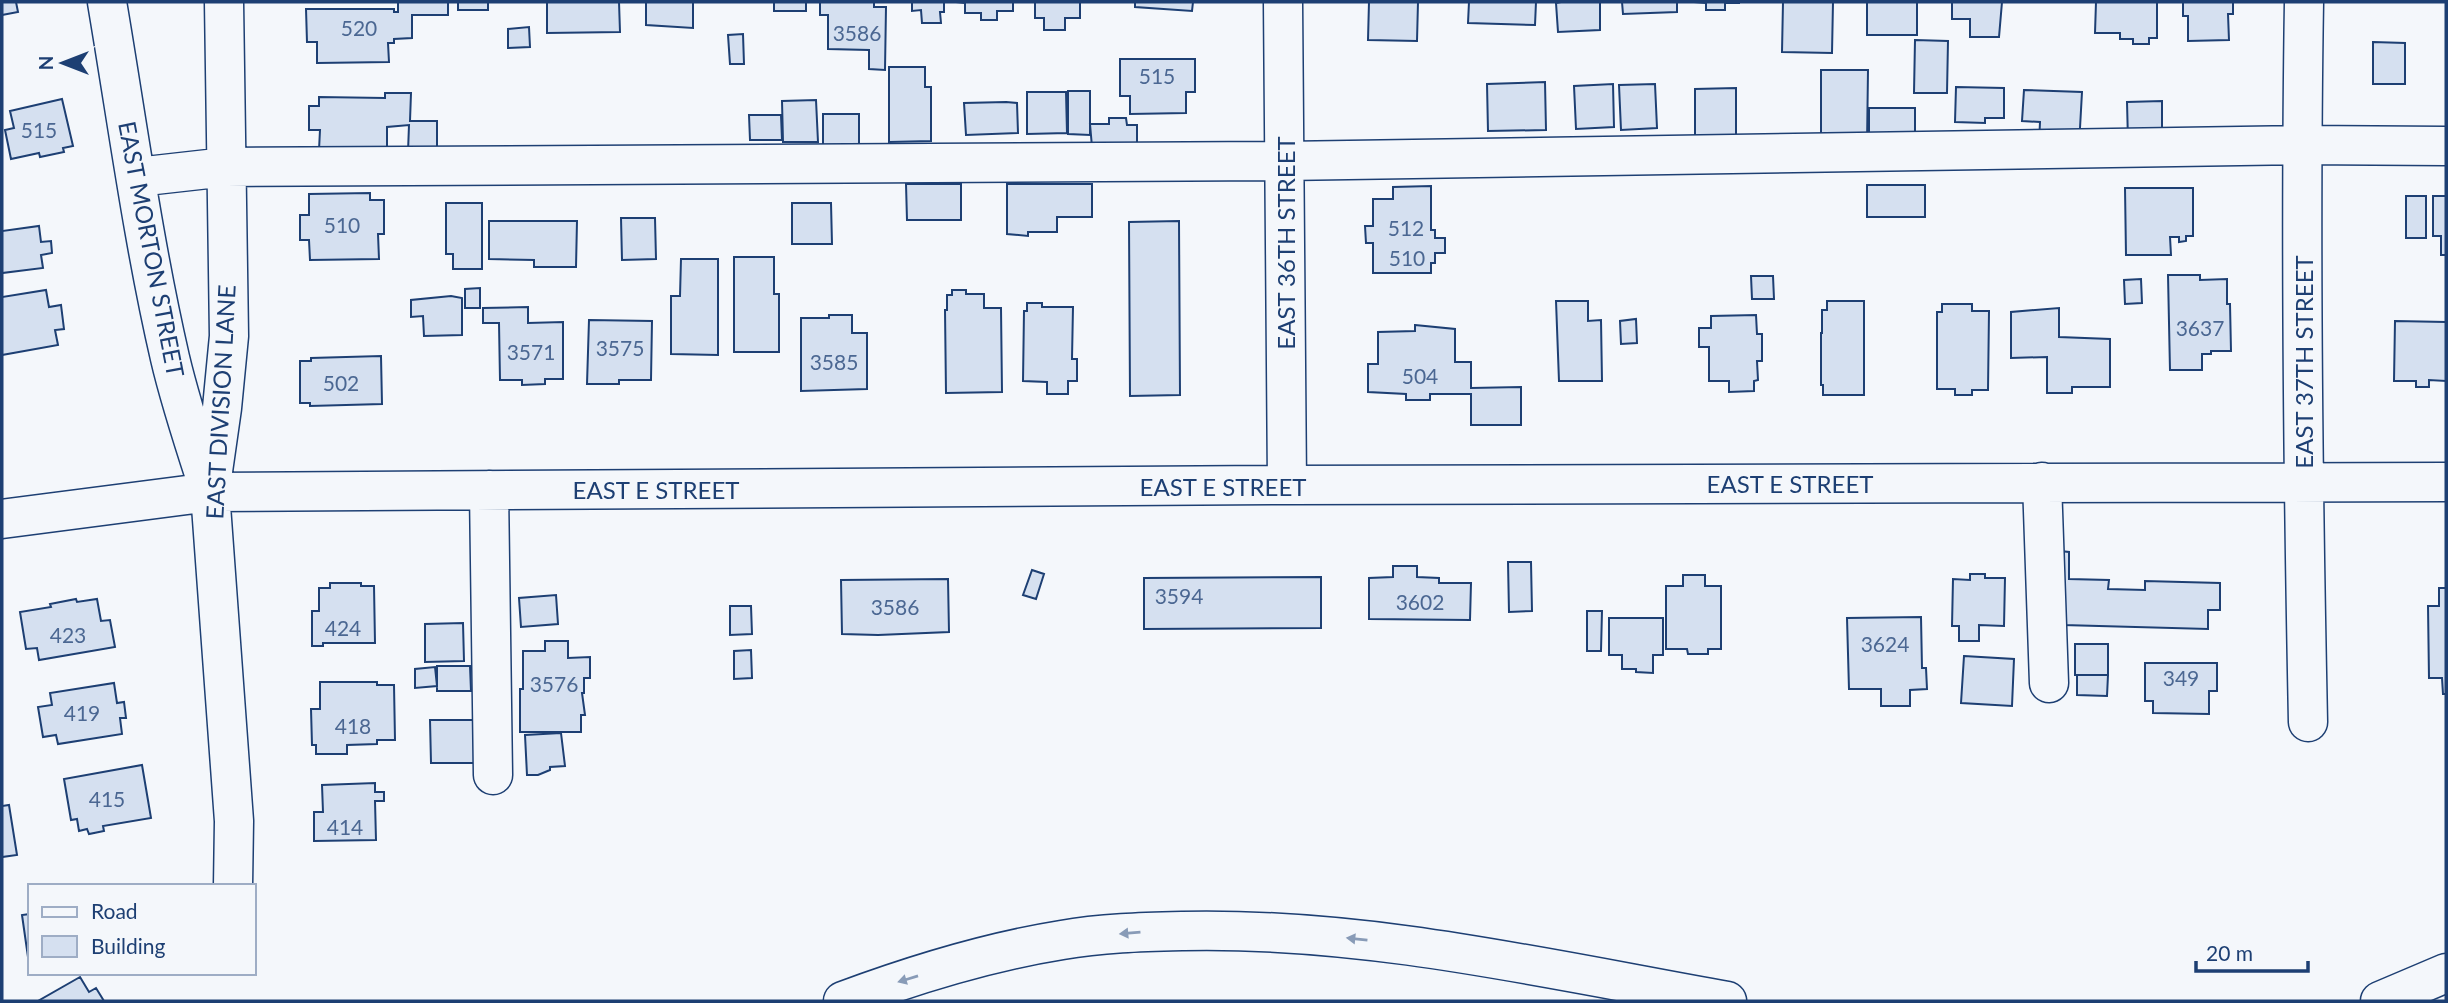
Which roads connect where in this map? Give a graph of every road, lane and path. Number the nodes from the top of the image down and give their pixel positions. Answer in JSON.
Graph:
{"nodes":[{"id":1,"x":107,"y":2,"type":"edge"},
{"id":2,"x":223,"y":2,"type":"edge"},
{"id":3,"x":1283,"y":2,"type":"edge"},
{"id":4,"x":2304,"y":2,"type":"edge"},
{"id":5,"x":2301,"y":145,"type":"junction"},
{"id":6,"x":2446,"y":146,"type":"edge"},
{"id":7,"x":1284,"y":162,"type":"junction"},
{"id":8,"x":226,"y":167,"type":"junction"},
{"id":9,"x":137,"y":177,"type":"junction"},
{"id":10,"x":2303,"y":481,"type":"junction"},
{"id":11,"x":2042,"y":482,"type":"junction"},
{"id":12,"x":2446,"y":482,"type":"edge"},
{"id":13,"x":1287,"y":485,"type":"junction"},
{"id":14,"x":489,"y":490,"type":"junction"},
{"id":15,"x":210,"y":492,"type":"junction"},
{"id":16,"x":2,"y":519,"type":"edge"},
{"id":17,"x":2049,"y":683,"type":"dead end"},
{"id":18,"x":2308,"y":722,"type":"dead end"},
{"id":19,"x":493,"y":775,"type":"dead end"},
{"id":20,"x":233,"y":884,"type":"edge"},
{"id":21,"x":1425,"y":946,"type":"junction"},
{"id":22,"x":2446,"y":973,"type":"edge"},
{"id":23,"x":843,"y":1001,"type":"edge"},
{"id":24,"x":1639,"y":1001,"type":"edge"},
{"id":25,"x":1727,"y":1001,"type":"edge"},
{"id":26,"x":2380,"y":1001,"type":"edge"}],
"edges":[{"from":1,"to":9,"type":"main road","name":"EAST MORTON STREET"},
{"from":2,"to":8,"type":"main road","name":"EAST DIVISION LANE"},
{"from":3,"to":7,"type":"main road","name":"EAST 36TH STREET"},
{"from":4,"to":5,"type":"main road","name":"EAST 37TH STREET"},
{"from":5,"to":6,"type":"main road"},
{"from":5,"to":7,"type":"main road"},
{"from":5,"to":10,"type":"main road","name":"EAST 37TH STREET"},
{"from":7,"to":8,"type":"main road"},
{"from":7,"to":13,"type":"main road","name":"EAST 36TH STREET"},
{"from":8,"to":9,"type":"main road"},
{"from":8,"to":15,"type":"main road","name":"EAST DIVISION LANE"},
{"from":9,"to":15,"type":"main road","name":"EAST MORTON STREET"},
{"from":10,"to":11,"type":"main road","name":"EAST E STREET"},
{"from":10,"to":12,"type":"main road","name":"EAST E STREET"},
{"from":10,"to":18,"type":"main road","name":"EAST 37TH STREET"},
{"from":11,"to":13,"type":"main road","name":"EAST E STREET"},
{"from":11,"to":17,"type":"main road"},
{"from":13,"to":14,"type":"main road","name":"EAST E STREET"},
{"from":14,"to":15,"type":"main road","name":"EAST E STREET"},
{"from":14,"to":19,"type":"main road"},
{"from":15,"to":16,"type":"main road","name":"EAST E STREET"},
{"from":15,"to":20,"type":"main road","name":"EAST DIVISION LANE"},
{"from":21,"to":23,"type":"main road","one_way":true},
{"from":21,"to":24,"type":"main road"},
{"from":21,"to":25,"type":"main road"},
{"from":22,"to":26,"type":"main road"}]}
